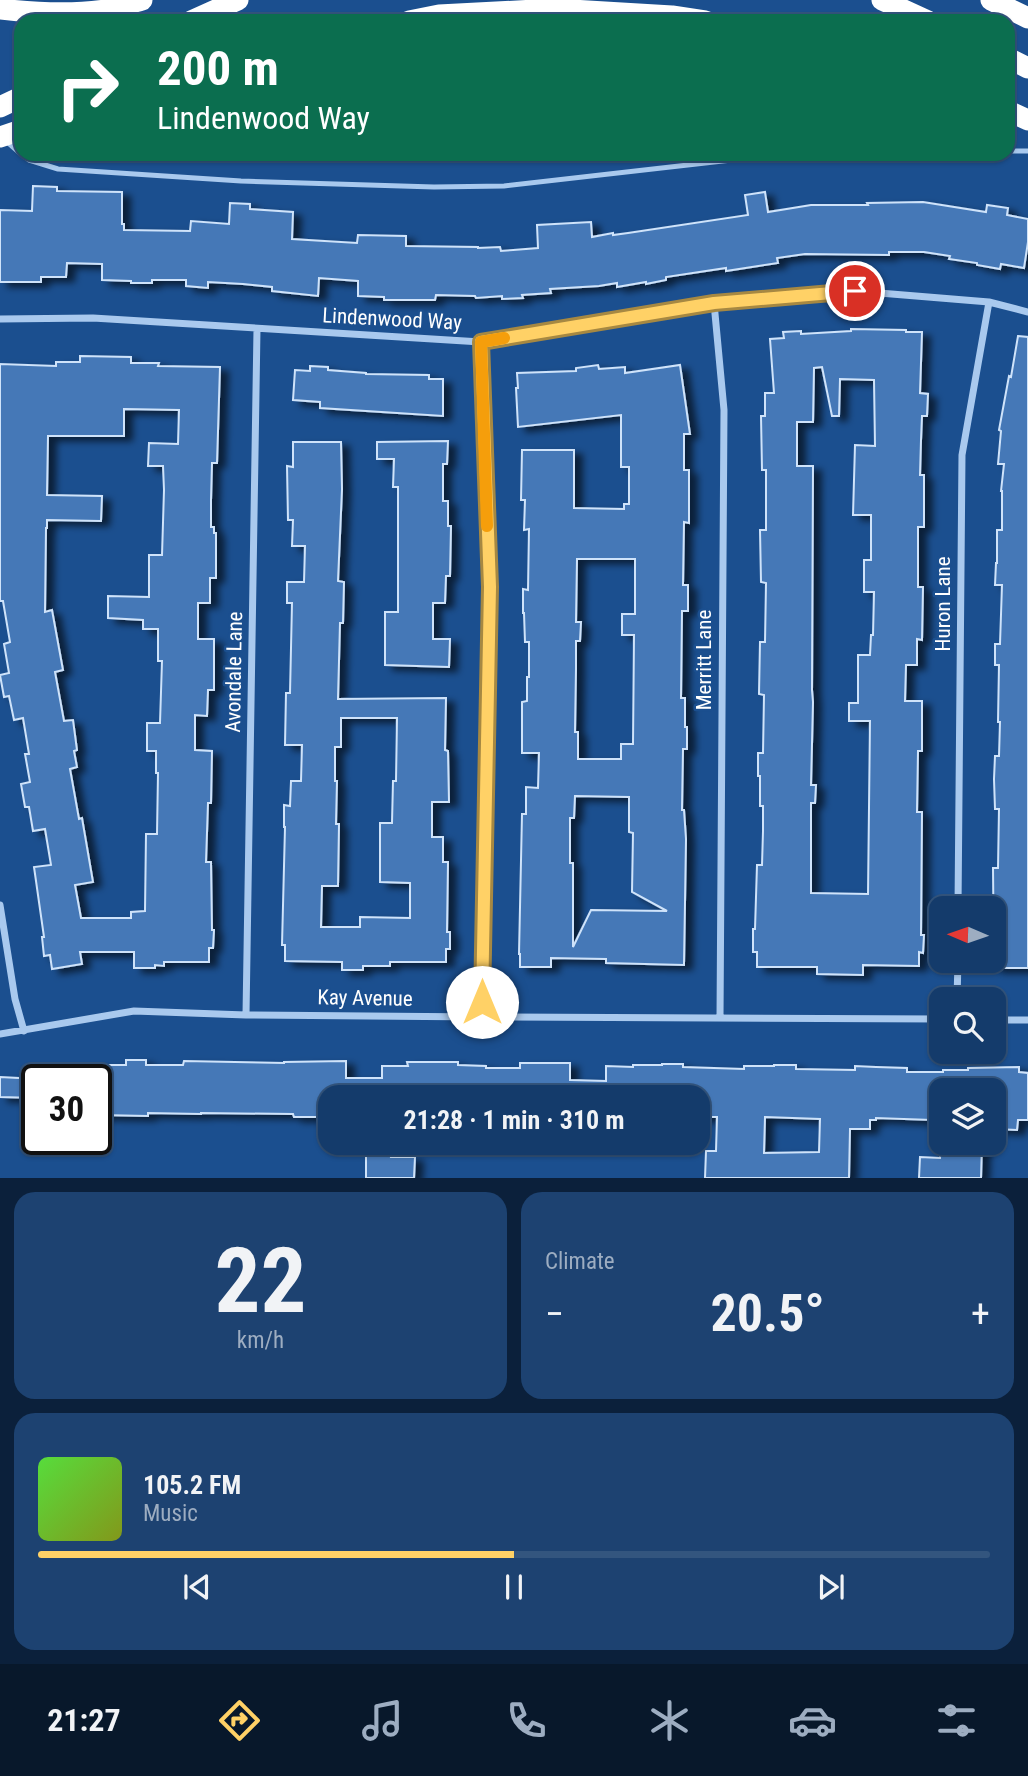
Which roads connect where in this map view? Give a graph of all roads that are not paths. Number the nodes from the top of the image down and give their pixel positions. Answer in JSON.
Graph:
{"nodes":[{"id":1,"x":142,"y":0,"type":"edge"},
{"id":2,"x":238,"y":0,"type":"edge"},
{"id":3,"x":882,"y":0,"type":"edge"},
{"id":4,"x":991,"y":0,"type":"edge"},
{"id":5,"x":0,"y":9,"type":"edge"},
{"id":6,"x":207,"y":14,"type":"edge"},
{"id":7,"x":458,"y":14,"type":"edge"},
{"id":8,"x":639,"y":14,"type":"edge"},
{"id":9,"x":913,"y":14,"type":"edge"},
{"id":10,"x":1028,"y":18,"type":"edge"},
{"id":11,"x":0,"y":137,"type":"edge"},
{"id":12,"x":14,"y":148,"type":"edge"},
{"id":13,"x":32,"y":161,"type":"edge"},
{"id":14,"x":723,"y":161,"type":"edge"},
{"id":15,"x":989,"y":302,"type":"junction"},
{"id":16,"x":714,"y":303,"type":"junction"},
{"id":17,"x":1028,"y":313,"type":"edge"},
{"id":18,"x":0,"y":319,"type":"edge"},
{"id":19,"x":257,"y":329,"type":"junction"},
{"id":20,"x":481,"y":342,"type":"junction"},
{"id":21,"x":958,"y":896,"type":"edge"},
{"id":22,"x":0,"y":905,"type":"edge"},
{"id":23,"x":246,"y":1015,"type":"junction"},
{"id":24,"x":482,"y":1017,"type":"junction"},
{"id":25,"x":719,"y":1018,"type":"junction"},
{"id":26,"x":929,"y":1019,"type":"edge"},
{"id":27,"x":1006,"y":1020,"type":"edge"},
{"id":28,"x":1028,"y":1020,"type":"edge"},
{"id":29,"x":24,"y":1031,"type":"junction"},
{"id":30,"x":0,"y":1034,"type":"edge"}],
"edges":[{"from":1,"to":5,"type":"highway"},
{"from":2,"to":6,"type":"highway"},
{"from":3,"to":9,"type":"highway"},
{"from":4,"to":10,"type":"highway"},
{"from":7,"to":8,"type":"highway"},
{"from":11,"to":12,"type":"lane"},
{"from":13,"to":14,"type":"lane"},
{"from":15,"to":16,"type":"street","name":"Lindenwood Way"},
{"from":15,"to":17,"type":"street","name":"Lindenwood Way"},
{"from":15,"to":21,"type":"street","name":"Huron Lane"},
{"from":16,"to":20,"type":"street","name":"Lindenwood Way"},
{"from":16,"to":25,"type":"street","name":"Merritt Lane"},
{"from":18,"to":19,"type":"street","name":"Lindenwood Way"},
{"from":19,"to":20,"type":"street","name":"Lindenwood Way"},
{"from":19,"to":23,"type":"street","name":"Avondale Lane"},
{"from":20,"to":24,"type":"street"},
{"from":22,"to":29,"type":"street"},
{"from":23,"to":24,"type":"street","name":"Kay Avenue"},
{"from":23,"to":29,"type":"street","name":"Kay Avenue"},
{"from":24,"to":25,"type":"street","name":"Kay Avenue"},
{"from":25,"to":26,"type":"street","name":"Kay Avenue"},
{"from":27,"to":28,"type":"street"},
{"from":29,"to":30,"type":"street","name":"Kay Avenue"}]}
